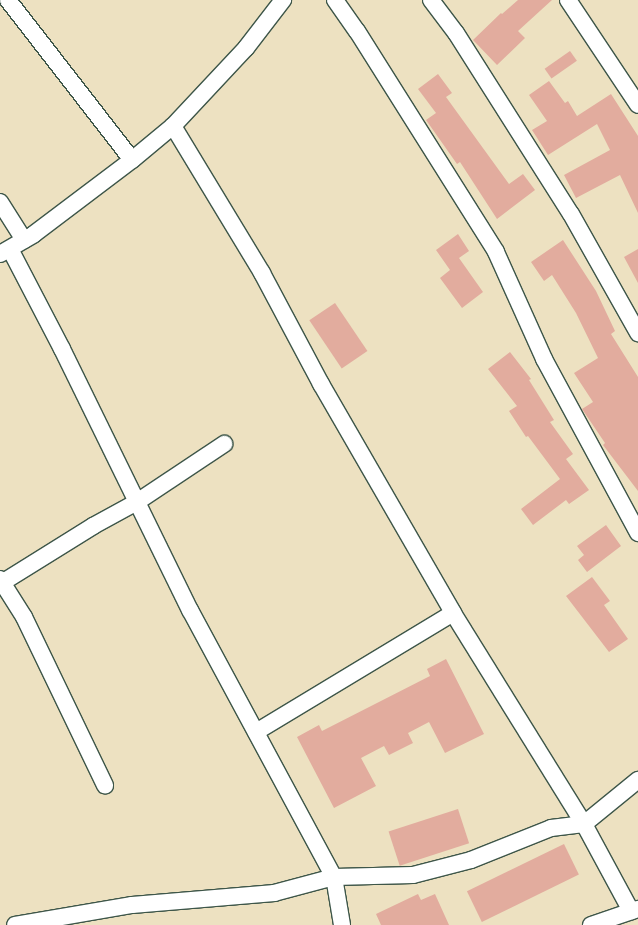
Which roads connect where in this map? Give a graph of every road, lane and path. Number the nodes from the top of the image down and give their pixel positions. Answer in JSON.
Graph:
{"nodes":[{"id":1,"x":8,"y":0,"type":"edge"},
{"id":2,"x":283,"y":0,"type":"edge"},
{"id":3,"x":335,"y":0,"type":"edge"},
{"id":4,"x":431,"y":0,"type":"edge"},
{"id":5,"x":568,"y":0,"type":"edge"},
{"id":6,"x":638,"y":105,"type":"edge"},
{"id":7,"x":173,"y":126,"type":"junction"},
{"id":8,"x":132,"y":160,"type":"junction"},
{"id":9,"x":0,"y":202,"type":"edge"},
{"id":10,"x":24,"y":240,"type":"junction"},
{"id":11,"x":5,"y":252,"type":"edge"},
{"id":12,"x":638,"y":333,"type":"edge"},
{"id":13,"x":224,"y":444,"type":"dead end"},
{"id":14,"x":137,"y":502,"type":"junction"},
{"id":15,"x":638,"y":533,"type":"edge"},
{"id":16,"x":1,"y":582,"type":"edge"},
{"id":17,"x":453,"y":613,"type":"junction"},
{"id":18,"x":256,"y":732,"type":"junction"},
{"id":19,"x":638,"y":780,"type":"edge"},
{"id":20,"x":106,"y":785,"type":"dead end"},
{"id":21,"x":584,"y":824,"type":"junction"},
{"id":22,"x":334,"y":878,"type":"junction"},
{"id":23,"x":635,"y":910,"type":"edge"},
{"id":24,"x":15,"y":925,"type":"edge"},
{"id":25,"x":342,"y":925,"type":"edge"},
{"id":26,"x":591,"y":925,"type":"edge"}],
"edges":[{"from":1,"to":8,"type":"street"},
{"from":2,"to":7,"type":"street"},
{"from":3,"to":15,"type":"street"},
{"from":4,"to":12,"type":"street"},
{"from":5,"to":6,"type":"street"},
{"from":7,"to":8,"type":"street"},
{"from":7,"to":17,"type":"street"},
{"from":8,"to":10,"type":"street"},
{"from":9,"to":10,"type":"street"},
{"from":10,"to":11,"type":"street"},
{"from":11,"to":14,"type":"street"},
{"from":13,"to":14,"type":"street"},
{"from":14,"to":16,"type":"street"},
{"from":14,"to":18,"type":"street"},
{"from":16,"to":20,"type":"street"},
{"from":17,"to":18,"type":"street"},
{"from":17,"to":21,"type":"street"},
{"from":18,"to":22,"type":"street"},
{"from":19,"to":21,"type":"street"},
{"from":21,"to":22,"type":"street"},
{"from":21,"to":23,"type":"street"},
{"from":22,"to":24,"type":"street"},
{"from":22,"to":25,"type":"street"},
{"from":23,"to":26,"type":"street"}]}
